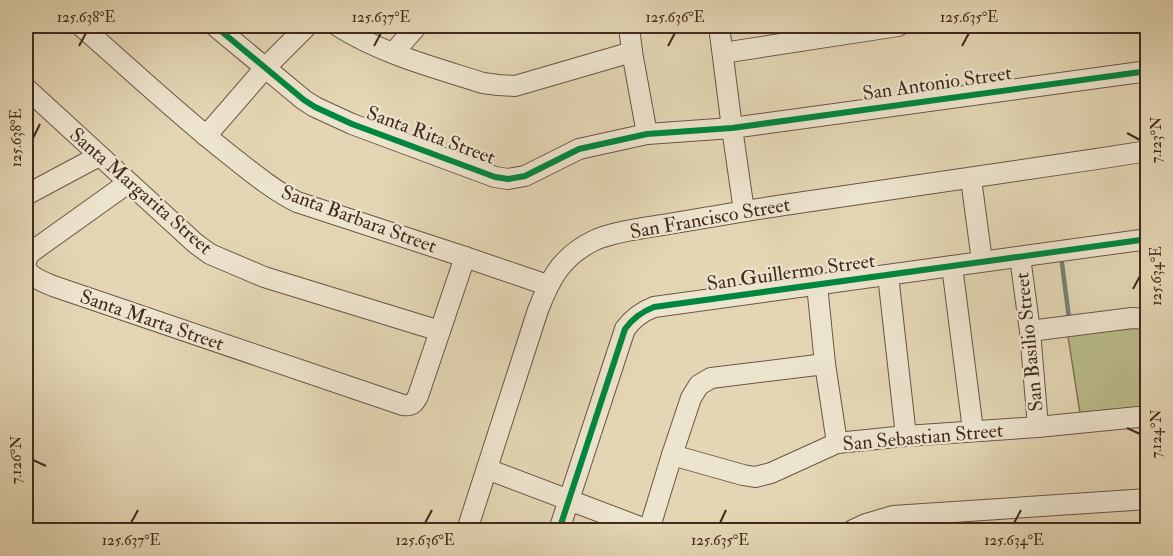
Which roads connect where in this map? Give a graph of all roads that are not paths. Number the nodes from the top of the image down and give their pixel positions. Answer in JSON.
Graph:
{"nodes":[{"id":1,"x":81,"y":26,"type":"edge"},
{"id":2,"x":215,"y":26,"type":"edge"},
{"id":3,"x":307,"y":26,"type":"edge"},
{"id":4,"x":338,"y":26,"type":"edge"},
{"id":5,"x":417,"y":26,"type":"edge"},
{"id":6,"x":629,"y":26,"type":"edge"},
{"id":7,"x":719,"y":26,"type":"edge"},
{"id":8,"x":898,"y":26,"type":"edge"},
{"id":9,"x":632,"y":52,"type":"junction"},
{"id":10,"x":393,"y":53,"type":"junction"},
{"id":11,"x":723,"y":53,"type":"junction"},
{"id":12,"x":266,"y":68,"type":"junction"},
{"id":13,"x":1148,"y":71,"type":"edge"},
{"id":14,"x":26,"y":88,"type":"edge"},
{"id":15,"x":732,"y":128,"type":"junction"},
{"id":16,"x":647,"y":134,"type":"junction"},
{"id":17,"x":206,"y":136,"type":"junction"},
{"id":18,"x":1148,"y":151,"type":"edge"},
{"id":19,"x":99,"y":156,"type":"junction"},
{"id":20,"x":971,"y":179,"type":"junction"},
{"id":21,"x":128,"y":183,"type":"junction"},
{"id":22,"x":26,"y":195,"type":"edge"},
{"id":23,"x":744,"y":211,"type":"junction"},
{"id":24,"x":26,"y":236,"type":"edge"},
{"id":25,"x":52,"y":236,"type":"junction"},
{"id":26,"x":1148,"y":239,"type":"edge"},
{"id":27,"x":465,"y":256,"type":"junction"},
{"id":28,"x":1020,"y":257,"type":"junction"},
{"id":29,"x":982,"y":261,"type":"junction"},
{"id":30,"x":952,"y":266,"type":"junction"},
{"id":31,"x":888,"y":275,"type":"junction"},
{"id":32,"x":547,"y":285,"type":"junction"},
{"id":33,"x":817,"y":285,"type":"junction"},
{"id":34,"x":1148,"y":319,"type":"edge"},
{"id":35,"x":440,"y":331,"type":"junction"},
{"id":36,"x":1030,"y":331,"type":"junction"},
{"id":37,"x":825,"y":364,"type":"junction"},
{"id":38,"x":1148,"y":416,"type":"edge"},
{"id":39,"x":1038,"y":426,"type":"junction"},
{"id":40,"x":973,"y":430,"type":"junction"},
{"id":41,"x":906,"y":436,"type":"junction"},
{"id":42,"x":837,"y":443,"type":"junction"},
{"id":43,"x":672,"y":455,"type":"junction"},
{"id":44,"x":487,"y":469,"type":"junction"},
{"id":45,"x":1148,"y":499,"type":"edge"},
{"id":46,"x":568,"y":500,"type":"junction"},
{"id":47,"x":467,"y":531,"type":"edge"},
{"id":48,"x":559,"y":531,"type":"edge"},
{"id":49,"x":648,"y":531,"type":"edge"},
{"id":50,"x":853,"y":531,"type":"edge"}],
"edges":[{"from":1,"to":17,"type":"street","name":"Santa Barbara Street"},
{"from":2,"to":12,"type":"street","name":"Santa Rita Street"},
{"from":3,"to":12,"type":"street"},
{"from":4,"to":10,"type":"street"},
{"from":5,"to":10,"type":"street"},
{"from":6,"to":9,"type":"street"},
{"from":7,"to":11,"type":"street"},
{"from":8,"to":11,"type":"street"},
{"from":9,"to":10,"type":"street"},
{"from":9,"to":16,"type":"street"},
{"from":11,"to":15,"type":"street"},
{"from":12,"to":16,"type":"street","name":"Santa Rita Street"},
{"from":12,"to":17,"type":"street"},
{"from":13,"to":15,"type":"street","name":"San Antonio Street"},
{"from":14,"to":19,"type":"street","name":"Santa Margarita Street"},
{"from":15,"to":16,"type":"street","name":"Santa Rita Street"},
{"from":15,"to":23,"type":"street"},
{"from":17,"to":27,"type":"street","name":"Santa Barbara Street"},
{"from":18,"to":20,"type":"street","name":"San Francisco Street"},
{"from":19,"to":21,"type":"street","name":"Santa Margarita Street"},
{"from":19,"to":22,"type":"street"},
{"from":20,"to":23,"type":"street","name":"San Francisco Street"},
{"from":20,"to":29,"type":"street"},
{"from":21,"to":25,"type":"street","name":"Santa Marta Street"},
{"from":21,"to":35,"type":"street","name":"Santa Margarita Street"},
{"from":23,"to":32,"type":"street","name":"San Francisco Street"},
{"from":24,"to":25,"type":"street"},
{"from":25,"to":35,"type":"street","name":"Santa Marta Street"},
{"from":26,"to":28,"type":"street","name":"San Guillermo Street"},
{"from":27,"to":32,"type":"street","name":"Santa Barbara Street"},
{"from":27,"to":35,"type":"street"},
{"from":28,"to":29,"type":"street","name":"San Guillermo Street"},
{"from":28,"to":36,"type":"street","name":"San Basilio Street"},
{"from":29,"to":30,"type":"street","name":"San Guillermo Street"},
{"from":30,"to":31,"type":"street","name":"San Guillermo Street"},
{"from":30,"to":40,"type":"street"},
{"from":31,"to":33,"type":"street","name":"San Guillermo Street"},
{"from":31,"to":41,"type":"street"},
{"from":32,"to":44,"type":"street","name":"San Francisco Street"},
{"from":33,"to":37,"type":"street"},
{"from":33,"to":46,"type":"street","name":"San Guillermo Street"},
{"from":34,"to":36,"type":"street"},
{"from":36,"to":39,"type":"street","name":"San Basilio Street"},
{"from":37,"to":42,"type":"street"},
{"from":37,"to":43,"type":"street"},
{"from":38,"to":39,"type":"street","name":"San Sebastian Street"},
{"from":39,"to":40,"type":"street","name":"San Sebastian Street"},
{"from":40,"to":41,"type":"street","name":"San Sebastian Street"},
{"from":41,"to":42,"type":"street","name":"San Sebastian Street"},
{"from":42,"to":43,"type":"street","name":"San Sebastian Street"},
{"from":43,"to":49,"type":"street"},
{"from":44,"to":46,"type":"street"},
{"from":44,"to":47,"type":"street","name":"San Francisco Street"},
{"from":45,"to":50,"type":"street"},
{"from":46,"to":48,"type":"street","name":"San Guillermo Street"},
{"from":46,"to":49,"type":"street"}]}
